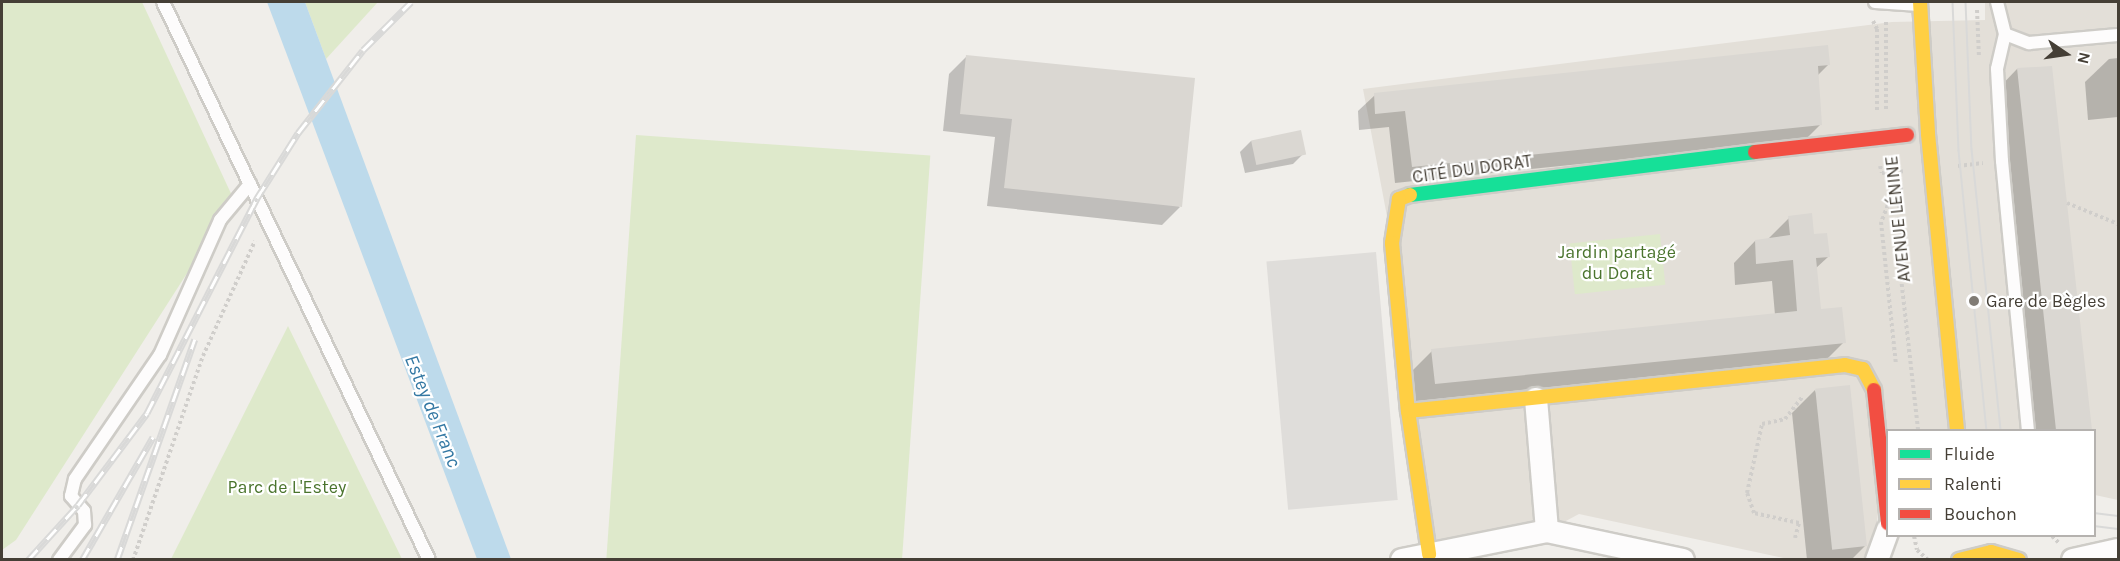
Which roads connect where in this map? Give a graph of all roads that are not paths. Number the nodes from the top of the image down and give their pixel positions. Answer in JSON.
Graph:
{"nodes":[{"id":1,"x":163,"y":2,"type":"edge"},
{"id":2,"x":1997,"y":2,"type":"edge"},
{"id":3,"x":1920,"y":3,"type":"edge"},
{"id":4,"x":1874,"y":6,"type":"edge"},
{"id":5,"x":2006,"y":34,"type":"junction"},
{"id":6,"x":2118,"y":35,"type":"edge"},
{"id":7,"x":1910,"y":71,"type":"dead end"},
{"id":8,"x":1907,"y":136,"type":"dead end"},
{"id":9,"x":250,"y":184,"type":"junction"},
{"id":10,"x":1536,"y":399,"type":"junction"},
{"id":11,"x":1408,"y":411,"type":"junction"},
{"id":12,"x":1957,"y":429,"type":"edge"},
{"id":13,"x":2028,"y":429,"type":"edge"},
{"id":14,"x":1886,"y":513,"type":"edge"},
{"id":15,"x":1547,"y":531,"type":"junction"},
{"id":16,"x":1886,"y":533,"type":"edge"},
{"id":17,"x":1987,"y":537,"type":"edge"},
{"id":18,"x":2118,"y":550,"type":"edge"},
{"id":19,"x":1429,"y":554,"type":"junction"},
{"id":20,"x":2014,"y":557,"type":"edge"},
{"id":21,"x":59,"y":560,"type":"edge"},
{"id":22,"x":429,"y":560,"type":"edge"},
{"id":23,"x":1402,"y":560,"type":"edge"},
{"id":24,"x":1683,"y":560,"type":"edge"},
{"id":25,"x":1878,"y":560,"type":"edge"},
{"id":26,"x":1959,"y":560,"type":"edge"},
{"id":27,"x":2073,"y":560,"type":"edge"}],
"edges":[{"from":1,"to":9,"type":"lane"},
{"from":2,"to":5,"type":"lane"},
{"from":3,"to":4,"type":"lane"},
{"from":3,"to":7,"type":"street"},
{"from":3,"to":12,"type":"street","name":"AVENUE LÉNINE"},
{"from":5,"to":6,"type":"lane"},
{"from":5,"to":13,"type":"lane"},
{"from":8,"to":11,"type":"street","name":"CITÉ DU DORAT"},
{"from":9,"to":21,"type":"lane"},
{"from":9,"to":22,"type":"lane"},
{"from":10,"to":11,"type":"street"},
{"from":10,"to":14,"type":"street"},
{"from":10,"to":15,"type":"street"},
{"from":11,"to":19,"type":"street","name":"CITÉ DU DORAT"},
{"from":15,"to":19,"type":"street"},
{"from":15,"to":24,"type":"street"},
{"from":16,"to":25,"type":"street"},
{"from":17,"to":20,"type":"street"},
{"from":18,"to":27,"type":"street"},
{"from":19,"to":23,"type":"street"},
{"from":20,"to":26,"type":"street"}]}
